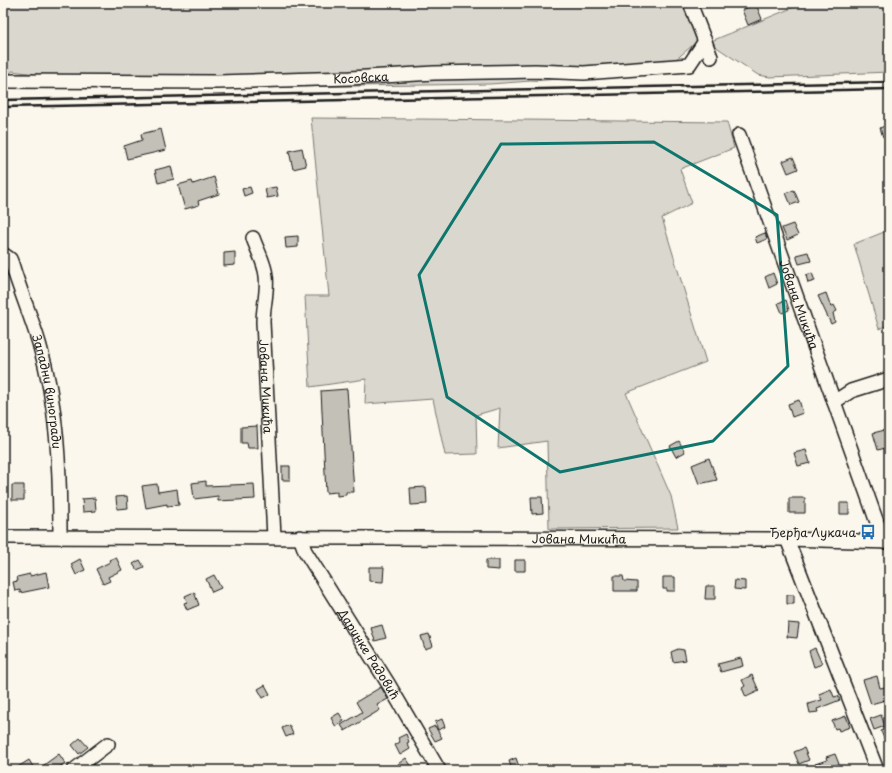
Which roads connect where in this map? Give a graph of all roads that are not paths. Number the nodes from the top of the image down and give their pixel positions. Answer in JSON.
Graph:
{"nodes":[{"id":1,"x":690,"y":3,"type":"edge"},
{"id":2,"x":705,"y":41,"type":"junction"},
{"id":3,"x":711,"y":57,"type":"dead end"},
{"id":4,"x":3,"y":81,"type":"edge"},
{"id":5,"x":739,"y":135,"type":"dead end"},
{"id":6,"x":253,"y":238,"type":"dead end"},
{"id":7,"x":3,"y":254,"type":"edge"},
{"id":8,"x":889,"y":379,"type":"edge"},
{"id":9,"x":834,"y":402,"type":"junction"},
{"id":10,"x":3,"y":537,"type":"edge"},
{"id":11,"x":60,"y":537,"type":"junction"},
{"id":12,"x":274,"y":538,"type":"junction"},
{"id":13,"x":300,"y":538,"type":"junction"},
{"id":14,"x":788,"y":539,"type":"junction"},
{"id":15,"x":887,"y":542,"type":"edge"},
{"id":16,"x":108,"y":744,"type":"dead end"},
{"id":17,"x":74,"y":770,"type":"edge"},
{"id":18,"x":439,"y":770,"type":"edge"},
{"id":19,"x":877,"y":770,"type":"edge"}],
"edges":[{"from":1,"to":2,"type":"street"},
{"from":2,"to":3,"type":"street"},
{"from":2,"to":4,"type":"street","name":"Косовска"},
{"from":5,"to":9,"type":"street","name":"Јована Микића"},
{"from":6,"to":12,"type":"street","name":"Јована Микића"},
{"from":7,"to":11,"type":"street","name":"Западни виногради"},
{"from":8,"to":9,"type":"street"},
{"from":9,"to":15,"type":"street","name":"Јована Микића"},
{"from":10,"to":11,"type":"street","name":"Јована Микића"},
{"from":11,"to":12,"type":"street","name":"Јована Микића"},
{"from":12,"to":13,"type":"street","name":"Јована Микића"},
{"from":13,"to":14,"type":"street","name":"Јована Микића"},
{"from":13,"to":18,"type":"street","name":"Даринке Радовић"},
{"from":14,"to":15,"type":"street","name":"Јована Микића"},
{"from":14,"to":19,"type":"street"},
{"from":16,"to":17,"type":"street"}]}
